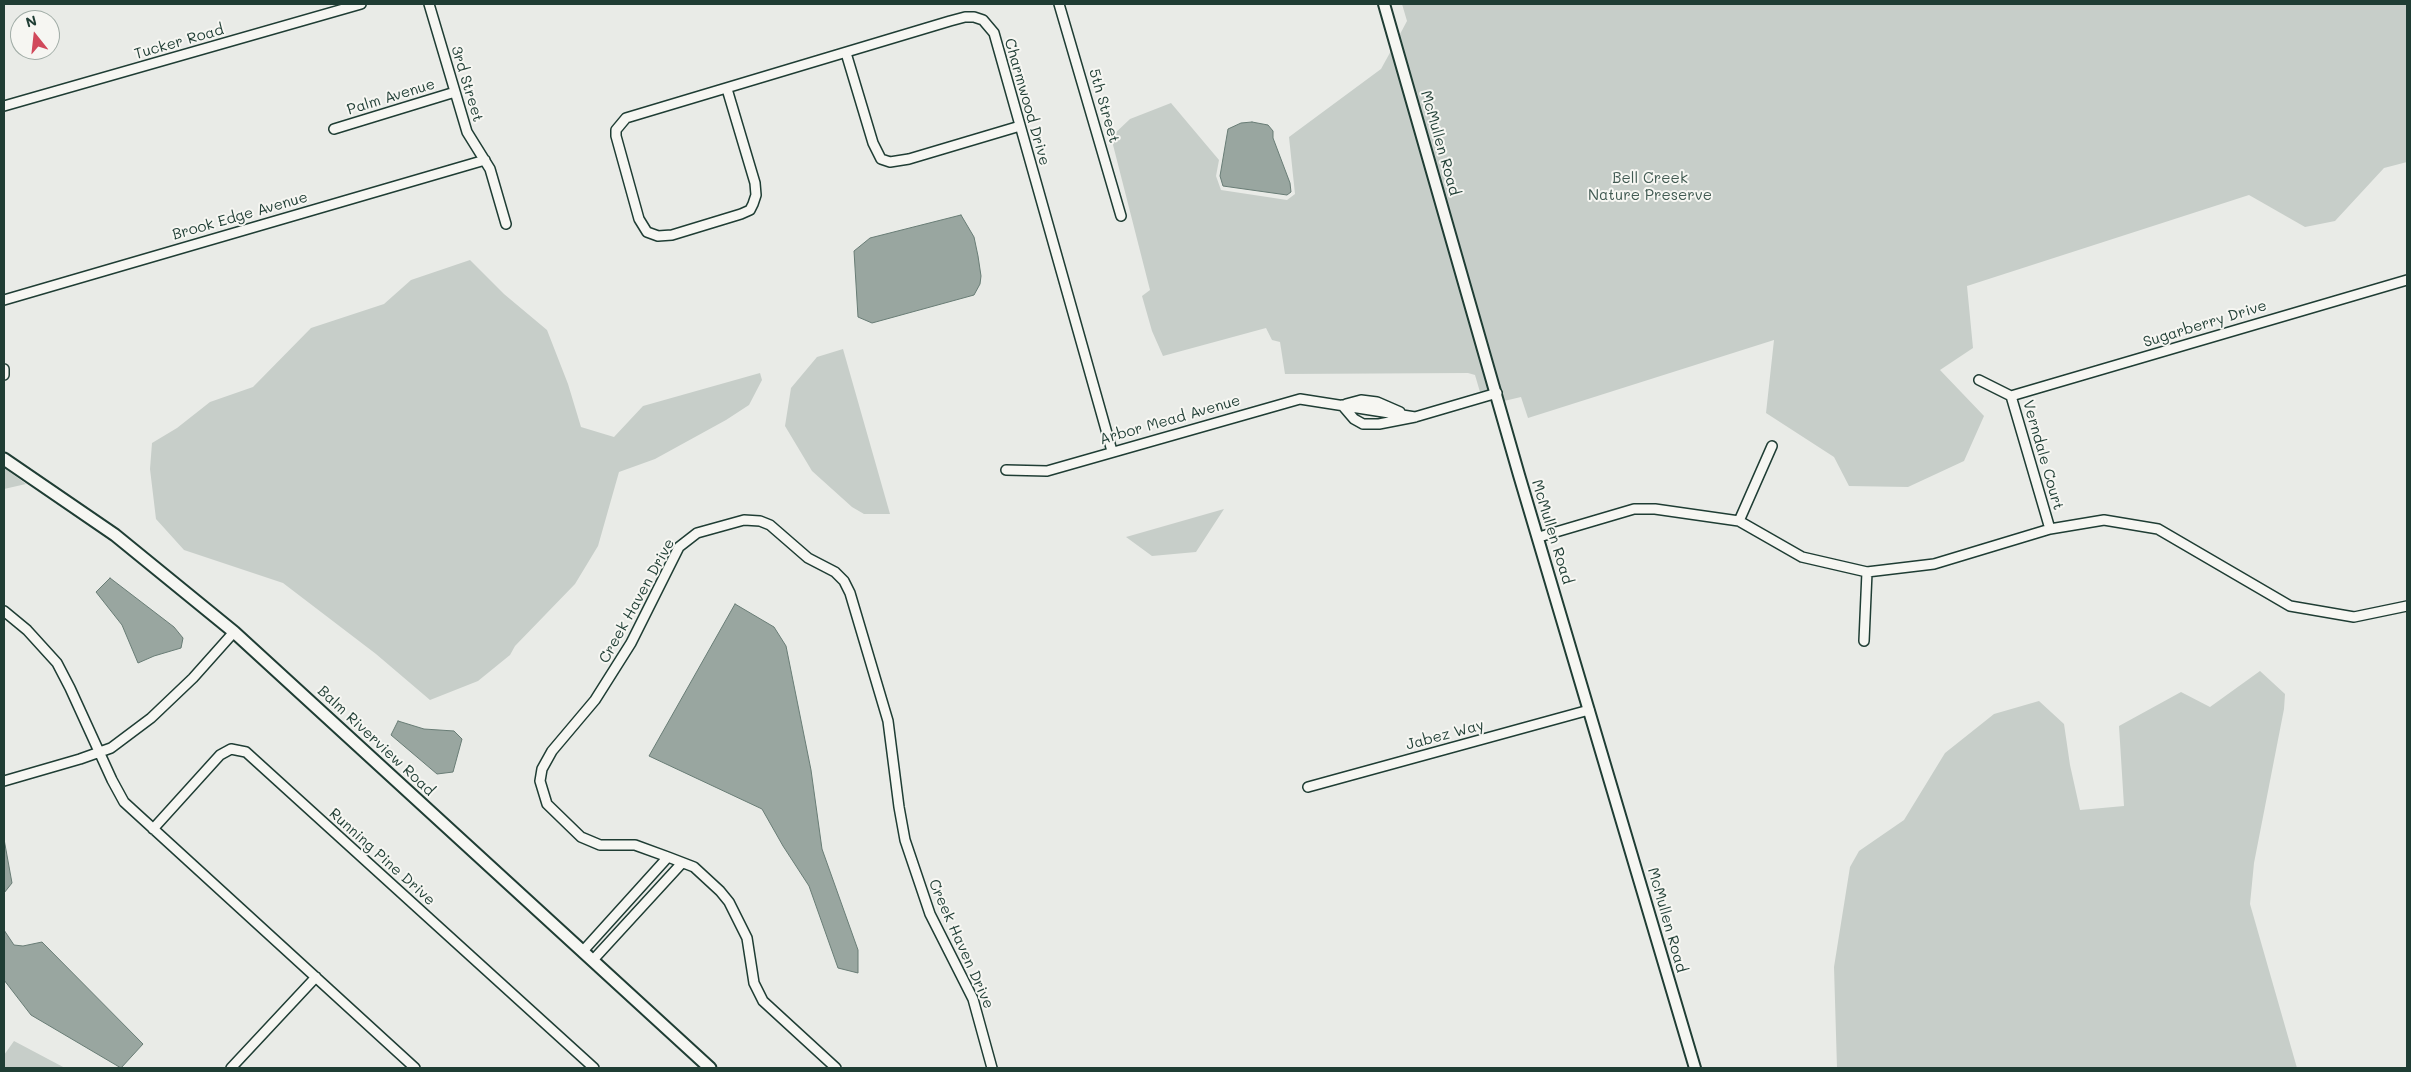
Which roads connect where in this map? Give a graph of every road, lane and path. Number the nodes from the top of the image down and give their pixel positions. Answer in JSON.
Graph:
{"nodes":[{"id":1,"x":361,"y":4,"type":"edge"},
{"id":2,"x":429,"y":4,"type":"edge"},
{"id":3,"x":1060,"y":4,"type":"edge"},
{"id":4,"x":1384,"y":4,"type":"edge"},
{"id":5,"x":846,"y":53,"type":"junction"},
{"id":6,"x":727,"y":89,"type":"junction"},
{"id":7,"x":455,"y":92,"type":"junction"},
{"id":8,"x":4,"y":106,"type":"edge"},
{"id":9,"x":1020,"y":126,"type":"junction"},
{"id":10,"x":334,"y":129,"type":"dead end"},
{"id":11,"x":485,"y":160,"type":"junction"},
{"id":12,"x":1121,"y":216,"type":"dead end"},
{"id":13,"x":506,"y":224,"type":"dead end"},
{"id":14,"x":2407,"y":280,"type":"edge"},
{"id":15,"x":4,"y":300,"type":"edge"},
{"id":16,"x":4,"y":369,"type":"edge"},
{"id":17,"x":4,"y":375,"type":"edge"},
{"id":18,"x":1979,"y":380,"type":"dead end"},
{"id":19,"x":1497,"y":393,"type":"junction"},
{"id":20,"x":2011,"y":396,"type":"junction"},
{"id":21,"x":1342,"y":405,"type":"junction"},
{"id":22,"x":1415,"y":417,"type":"junction"},
{"id":23,"x":1772,"y":446,"type":"dead end"},
{"id":24,"x":1112,"y":451,"type":"junction"},
{"id":25,"x":4,"y":459,"type":"edge"},
{"id":26,"x":1006,"y":470,"type":"dead end"},
{"id":27,"x":1740,"y":521,"type":"junction"},
{"id":28,"x":2050,"y":529,"type":"junction"},
{"id":29,"x":1539,"y":537,"type":"junction"},
{"id":30,"x":1867,"y":572,"type":"junction"},
{"id":31,"x":2407,"y":606,"type":"edge"},
{"id":32,"x":4,"y":612,"type":"edge"},
{"id":33,"x":234,"y":632,"type":"junction"},
{"id":34,"x":1864,"y":640,"type":"dead end"},
{"id":35,"x":1589,"y":710,"type":"junction"},
{"id":36,"x":99,"y":752,"type":"junction"},
{"id":37,"x":4,"y":781,"type":"edge"},
{"id":38,"x":1308,"y":787,"type":"dead end"},
{"id":39,"x":153,"y":830,"type":"junction"},
{"id":40,"x":668,"y":858,"type":"junction"},
{"id":41,"x":682,"y":863,"type":"junction"},
{"id":42,"x":583,"y":951,"type":"junction"},
{"id":43,"x":593,"y":960,"type":"junction"},
{"id":44,"x":316,"y":978,"type":"junction"},
{"id":45,"x":231,"y":1068,"type":"edge"},
{"id":46,"x":416,"y":1068,"type":"edge"},
{"id":47,"x":594,"y":1068,"type":"edge"},
{"id":48,"x":710,"y":1068,"type":"edge"},
{"id":49,"x":836,"y":1068,"type":"edge"},
{"id":50,"x":992,"y":1068,"type":"edge"},
{"id":51,"x":1695,"y":1068,"type":"edge"}],
"edges":[{"from":1,"to":8,"type":"street","name":"Tucker Road"},
{"from":2,"to":7,"type":"street","name":"3rd Street"},
{"from":3,"to":12,"type":"street","name":"5th Street"},
{"from":4,"to":19,"type":"street","name":"McMullen Road"},
{"from":5,"to":6,"type":"street","name":"Charmwood Drive"},
{"from":5,"to":9,"type":"street","name":"Charmwood Drive"},
{"from":5,"to":9,"type":"street"},
{"from":6,"to":6,"type":"street","name":"Charmwood Drive"},
{"from":7,"to":10,"type":"street","name":"Palm Avenue"},
{"from":7,"to":11,"type":"street","name":"3rd Street"},
{"from":9,"to":24,"type":"street","name":"Charmwood Drive"},
{"from":11,"to":13,"type":"street","name":"3rd Street"},
{"from":11,"to":15,"type":"street","name":"Brook Edge Avenue"},
{"from":14,"to":20,"type":"street","name":"Sugarberry Drive"},
{"from":16,"to":17,"type":"street"},
{"from":18,"to":20,"type":"street","name":"Verndale Court"},
{"from":19,"to":22,"type":"street"},
{"from":19,"to":29,"type":"street","name":"McMullen Road"},
{"from":20,"to":28,"type":"street","name":"Verndale Court"},
{"from":21,"to":22,"type":"street","name":"Arbor Mead Avenue"},
{"from":21,"to":22,"type":"street"},
{"from":21,"to":24,"type":"street","name":"Arbor Mead Avenue"},
{"from":23,"to":27,"type":"street"},
{"from":24,"to":26,"type":"street","name":"Arbor Mead Avenue"},
{"from":25,"to":33,"type":"main road","name":"Balm Riverview Road"},
{"from":27,"to":29,"type":"street"},
{"from":27,"to":30,"type":"street"},
{"from":28,"to":30,"type":"street"},
{"from":28,"to":31,"type":"street"},
{"from":29,"to":35,"type":"street","name":"McMullen Road"},
{"from":30,"to":34,"type":"street"},
{"from":32,"to":36,"type":"street"},
{"from":33,"to":36,"type":"street"},
{"from":33,"to":42,"type":"main road","name":"Balm Riverview Road"},
{"from":35,"to":38,"type":"street","name":"Jabez Way"},
{"from":35,"to":51,"type":"street","name":"McMullen Road"},
{"from":36,"to":37,"type":"street"},
{"from":36,"to":39,"type":"street"},
{"from":39,"to":44,"type":"street"},
{"from":39,"to":47,"type":"street","name":"Running Pine Drive"},
{"from":40,"to":41,"type":"street","name":"Creek Haven Drive"},
{"from":40,"to":42,"type":"street"},
{"from":40,"to":50,"type":"street","name":"Creek Haven Drive"},
{"from":41,"to":43,"type":"street"},
{"from":41,"to":49,"type":"street","name":"Creek Haven Drive"},
{"from":42,"to":43,"type":"main road","name":"Balm Riverview Road"},
{"from":43,"to":48,"type":"main road","name":"Balm Riverview Road"},
{"from":44,"to":45,"type":"street"},
{"from":44,"to":46,"type":"street"}]}
